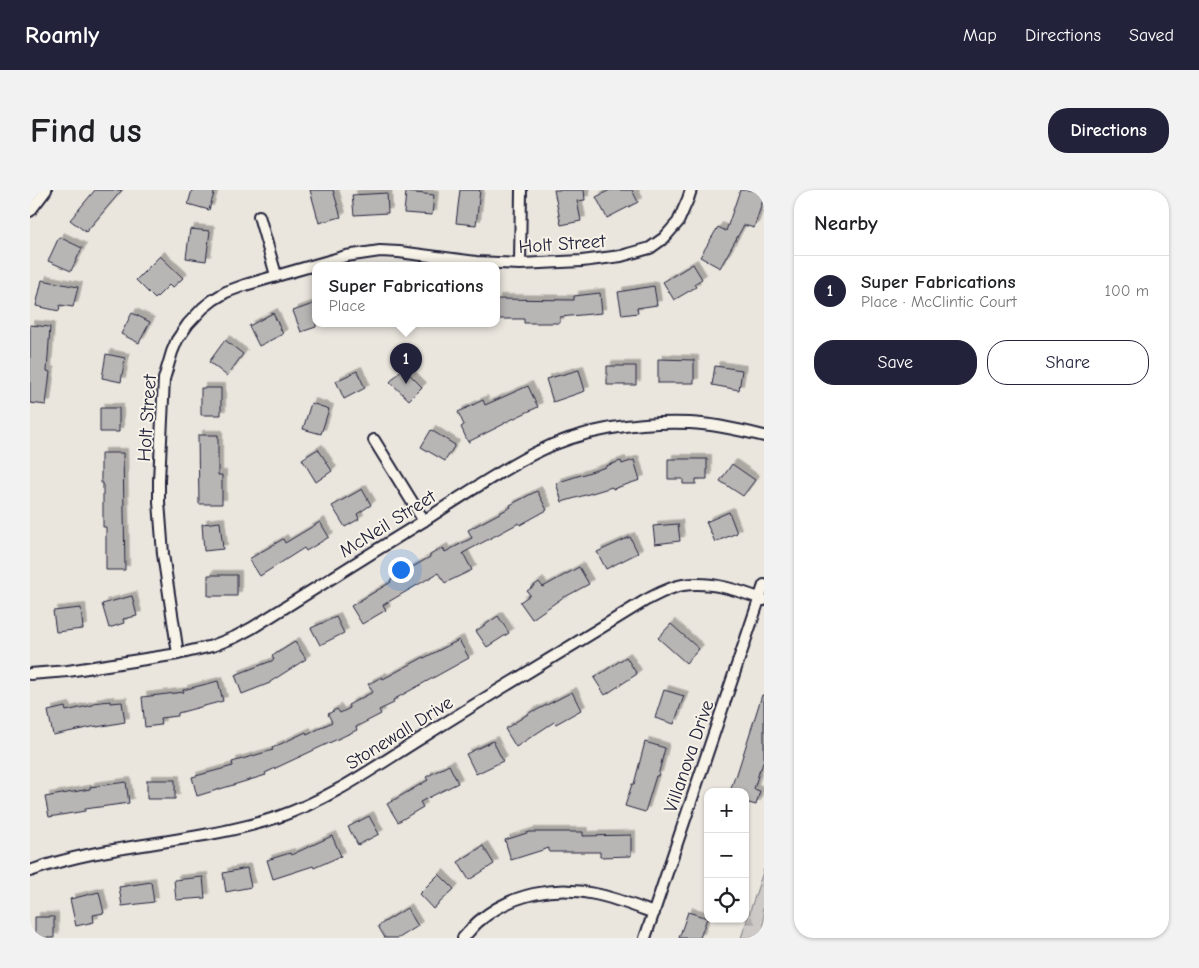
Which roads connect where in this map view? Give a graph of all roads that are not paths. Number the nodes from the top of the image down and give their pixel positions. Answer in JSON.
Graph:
{"nodes":[{"id":1,"x":46,"y":190,"type":"edge"},
{"id":2,"x":521,"y":190,"type":"edge"},
{"id":3,"x":691,"y":190,"type":"edge"},
{"id":4,"x":30,"y":212,"type":"edge"},
{"id":5,"x":259,"y":216,"type":"dead end"},
{"id":6,"x":324,"y":262,"type":"edge"},
{"id":7,"x":476,"y":262,"type":"edge"},
{"id":8,"x":500,"y":263,"type":"edge"},
{"id":9,"x":520,"y":264,"type":"junction"},
{"id":10,"x":312,"y":265,"type":"edge"},
{"id":11,"x":276,"y":275,"type":"junction"},
{"id":12,"x":764,"y":436,"type":"edge"},
{"id":13,"x":374,"y":440,"type":"dead end"},
{"id":14,"x":424,"y":521,"type":"junction"},
{"id":15,"x":764,"y":585,"type":"edge"},
{"id":16,"x":762,"y":599,"type":"edge"},
{"id":17,"x":178,"y":654,"type":"junction"},
{"id":18,"x":30,"y":674,"type":"edge"},
{"id":19,"x":30,"y":871,"type":"edge"},
{"id":20,"x":654,"y":913,"type":"junction"},
{"id":21,"x":462,"y":938,"type":"edge"},
{"id":22,"x":645,"y":938,"type":"edge"}],
"edges":[{"from":1,"to":4,"type":"street"},
{"from":2,"to":9,"type":"street"},
{"from":3,"to":9,"type":"street","name":"Holt Street"},
{"from":5,"to":11,"type":"street"},
{"from":6,"to":7,"type":"street","name":"Holt Street"},
{"from":8,"to":9,"type":"street","name":"Holt Street"},
{"from":10,"to":11,"type":"street","name":"Holt Street"},
{"from":11,"to":17,"type":"street","name":"Holt Street"},
{"from":12,"to":14,"type":"street","name":"McNeil Street"},
{"from":13,"to":14,"type":"street"},
{"from":14,"to":17,"type":"street","name":"McNeil Street"},
{"from":15,"to":16,"type":"street","name":"Villanova Drive"},
{"from":16,"to":19,"type":"street","name":"Stonewall Drive"},
{"from":16,"to":20,"type":"street","name":"Villanova Drive"},
{"from":17,"to":18,"type":"street","name":"McNeil Street"},
{"from":20,"to":21,"type":"street"},
{"from":20,"to":22,"type":"street","name":"Villanova Drive"}]}
